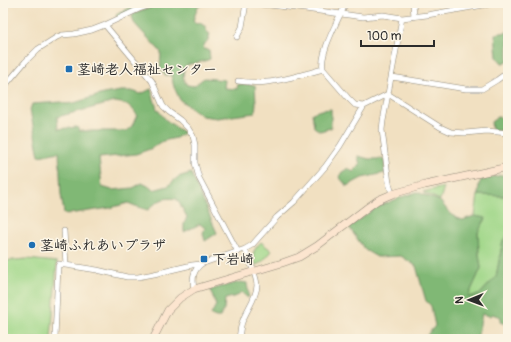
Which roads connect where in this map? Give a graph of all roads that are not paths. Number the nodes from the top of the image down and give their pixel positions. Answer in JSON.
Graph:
{"nodes":[{"id":1,"x":157,"y":3,"type":"edge"},
{"id":2,"x":246,"y":3,"type":"edge"},
{"id":3,"x":251,"y":3,"type":"edge"},
{"id":4,"x":345,"y":3,"type":"edge"},
{"id":5,"x":413,"y":3,"type":"edge"},
{"id":6,"x":495,"y":3,"type":"edge"},
{"id":7,"x":341,"y":14,"type":"junction"},
{"id":8,"x":414,"y":17,"type":"junction"},
{"id":9,"x":402,"y":18,"type":"junction"},
{"id":10,"x":105,"y":25,"type":"junction"},
{"id":11,"x":237,"y":37,"type":"dead end"},
{"id":12,"x":322,"y":69,"type":"junction"},
{"id":13,"x":508,"y":72,"type":"edge"},
{"id":14,"x":392,"y":76,"type":"junction"},
{"id":15,"x":238,"y":81,"type":"dead end"},
{"id":16,"x":3,"y":88,"type":"edge"},
{"id":17,"x":388,"y":94,"type":"junction"},
{"id":18,"x":364,"y":106,"type":"junction"},
{"id":19,"x":508,"y":133,"type":"edge"},
{"id":20,"x":508,"y":168,"type":"edge"},
{"id":21,"x":392,"y":194,"type":"junction"},
{"id":22,"x":64,"y":231,"type":"dead end"},
{"id":23,"x":245,"y":249,"type":"junction"},
{"id":24,"x":238,"y":252,"type":"junction"},
{"id":25,"x":201,"y":264,"type":"junction"},
{"id":26,"x":66,"y":265,"type":"junction"},
{"id":27,"x":254,"y":272,"type":"junction"},
{"id":28,"x":194,"y":289,"type":"junction"},
{"id":29,"x":55,"y":339,"type":"edge"},
{"id":30,"x":153,"y":339,"type":"edge"},
{"id":31,"x":239,"y":339,"type":"edge"}],
"edges":[{"from":1,"to":10,"type":"street"},
{"from":2,"to":11,"type":"street"},
{"from":3,"to":7,"type":"street"},
{"from":4,"to":7,"type":"street"},
{"from":5,"to":8,"type":"street"},
{"from":6,"to":8,"type":"street"},
{"from":7,"to":9,"type":"street"},
{"from":7,"to":12,"type":"street"},
{"from":8,"to":9,"type":"street"},
{"from":9,"to":14,"type":"street"},
{"from":10,"to":16,"type":"street"},
{"from":10,"to":24,"type":"street"},
{"from":12,"to":15,"type":"street"},
{"from":12,"to":18,"type":"street"},
{"from":13,"to":14,"type":"street"},
{"from":14,"to":17,"type":"street"},
{"from":17,"to":18,"type":"street"},
{"from":17,"to":19,"type":"street"},
{"from":17,"to":21,"type":"street"},
{"from":18,"to":23,"type":"street"},
{"from":20,"to":21,"type":"street"},
{"from":21,"to":27,"type":"street"},
{"from":22,"to":26,"type":"street"},
{"from":23,"to":24,"type":"street"},
{"from":23,"to":27,"type":"street"},
{"from":24,"to":25,"type":"street"},
{"from":25,"to":26,"type":"street"},
{"from":25,"to":28,"type":"street"},
{"from":26,"to":29,"type":"street"},
{"from":27,"to":28,"type":"street"},
{"from":27,"to":31,"type":"street"},
{"from":28,"to":30,"type":"street"}]}
